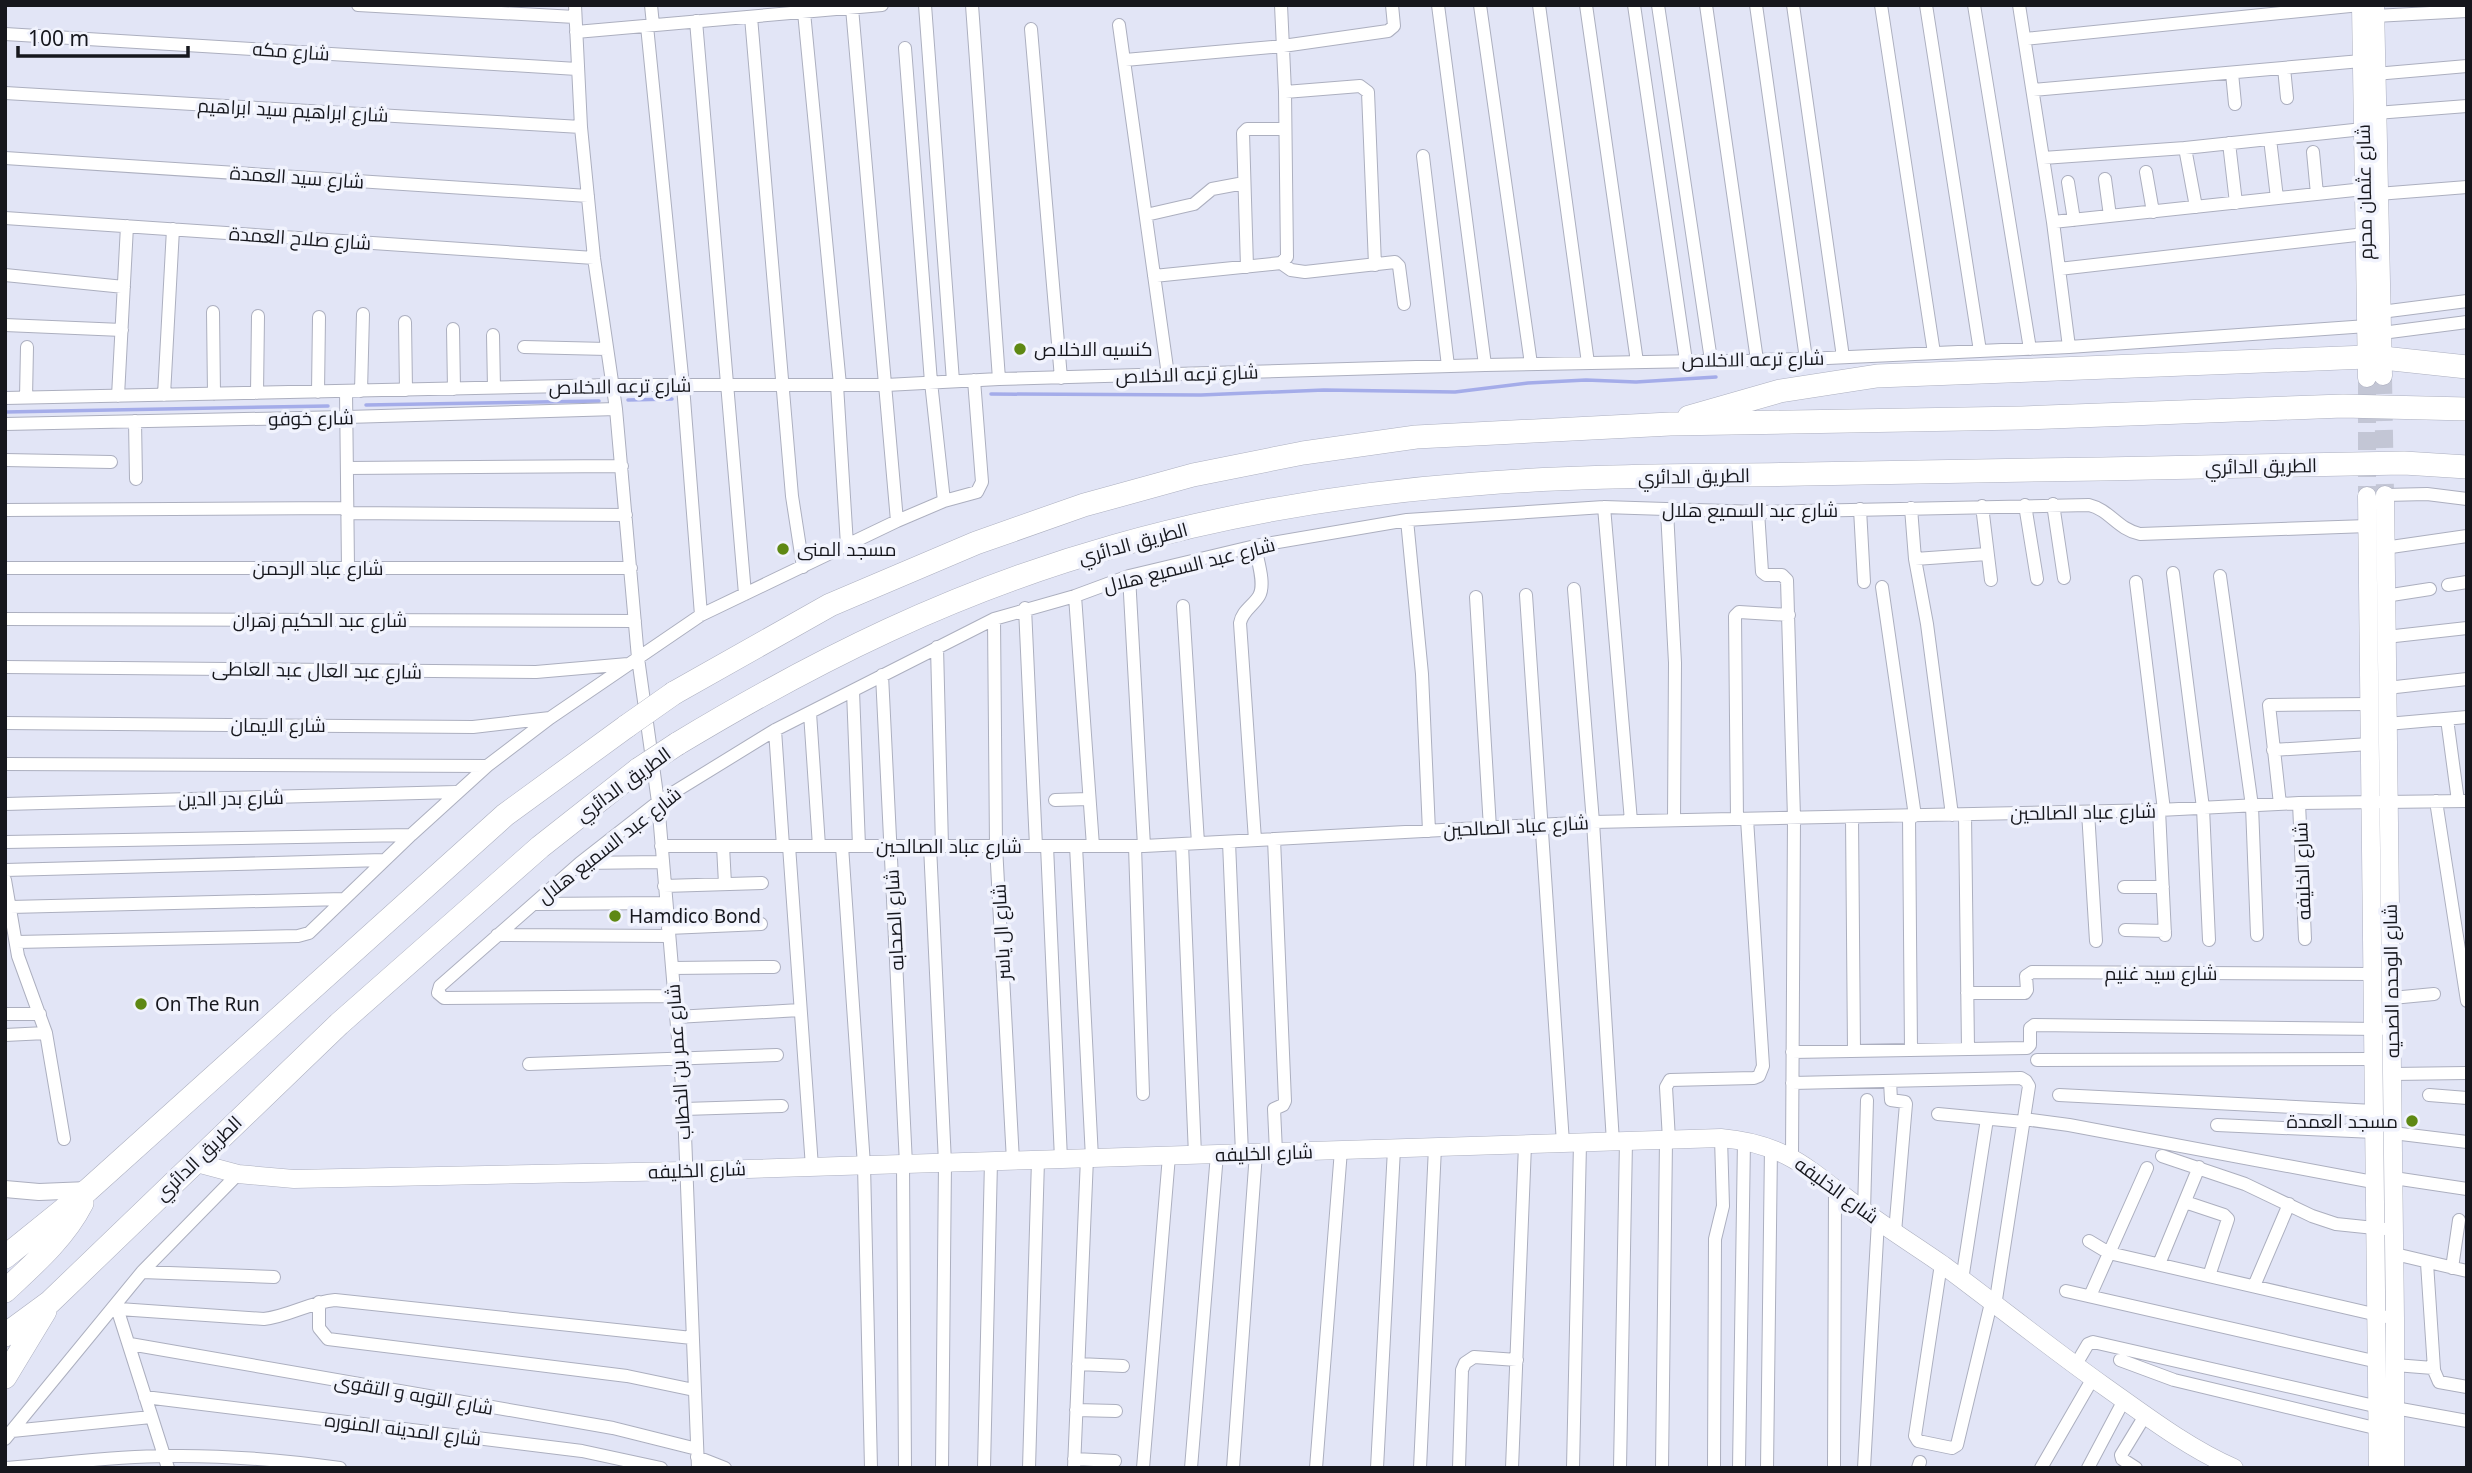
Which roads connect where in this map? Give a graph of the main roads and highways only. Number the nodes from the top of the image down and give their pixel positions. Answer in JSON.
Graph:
{"nodes":[{"id":1,"x":2368,"y":8,"type":"edge"},
{"id":2,"x":2371,"y":191,"type":"junction"},
{"id":3,"x":2375,"y":330,"type":"junction"},
{"id":4,"x":2467,"y":367,"type":"edge"},
{"id":5,"x":2375,"y":368,"type":"junction"},
{"id":6,"x":2467,"y":409,"type":"edge"},
{"id":7,"x":1671,"y":424,"type":"junction"},
{"id":8,"x":2467,"y":467,"type":"edge"},
{"id":9,"x":2379,"y":585,"type":"junction"},
{"id":10,"x":2380,"y":802,"type":"junction"},
{"id":11,"x":2372,"y":979,"type":"junction"},
{"id":12,"x":2391,"y":992,"type":"junction"},
{"id":13,"x":193,"y":1162,"type":"junction"},
{"id":14,"x":88,"y":1190,"type":"junction"},
{"id":15,"x":5,"y":1257,"type":"edge"},
{"id":16,"x":5,"y":1291,"type":"edge"},
{"id":17,"x":50,"y":1301,"type":"junction"},
{"id":18,"x":5,"y":1335,"type":"edge"},
{"id":19,"x":2387,"y":1363,"type":"junction"},
{"id":20,"x":5,"y":1377,"type":"edge"},
{"id":21,"x":2385,"y":1414,"type":"junction"},
{"id":22,"x":2234,"y":1468,"type":"edge"},
{"id":23,"x":2378,"y":1468,"type":"edge"},
{"id":24,"x":2395,"y":1468,"type":"edge"}],
"edges":[{"from":1,"to":2,"type":"main road","name":"شارع عثمان محرم"},
{"from":1,"to":2,"type":"main road","name":"شارع عثمان محرم"},
{"from":2,"to":3,"type":"main road","name":"شارع عثمان محرم"},
{"from":2,"to":3,"type":"main road","name":"شارع عثمان محرم"},
{"from":3,"to":5,"type":"main road","name":"شارع عثمان محرم"},
{"from":4,"to":5,"type":"highway"},
{"from":5,"to":7,"type":"highway"},
{"from":6,"to":7,"type":"highway"},
{"from":7,"to":14,"type":"highway","bridge":true},
{"from":8,"to":13,"type":"highway","name":"الطريق الدائري","bridge":true},
{"from":9,"to":9,"type":"main road","name":"شارع الوحده الصحيه"},
{"from":9,"to":10,"type":"main road","name":"شارع الوحده الصحيه"},
{"from":9,"to":10,"type":"main road","name":"شارع الوحده الصحيه"},
{"from":10,"to":11,"type":"main road","name":"شارع الوحده الصحيه"},
{"from":10,"to":12,"type":"main road","name":"شارع الوحده الصحيه"},
{"from":11,"to":12,"type":"main road"},
{"from":11,"to":19,"type":"main road","name":"شارع الوحده الصحيه"},
{"from":12,"to":19,"type":"main road","name":"شارع الوحده الصحيه"},
{"from":13,"to":17,"type":"highway","name":"الطريق الدائري"},
{"from":13,"to":22,"type":"main road","name":"شارع الخليفه"},
{"from":14,"to":15,"type":"highway"},
{"from":14,"to":16,"type":"highway"},
{"from":17,"to":18,"type":"highway","name":"الطريق الدائري"},
{"from":17,"to":20,"type":"highway","name":"الطريق الدائري"},
{"from":19,"to":21,"type":"main road","name":"شارع الوحده الصحيه"},
{"from":21,"to":23,"type":"main road","name":"شارع الوحده الصحيه"},
{"from":21,"to":24,"type":"main road","name":"شارع الوحده الصحيه"}]}
